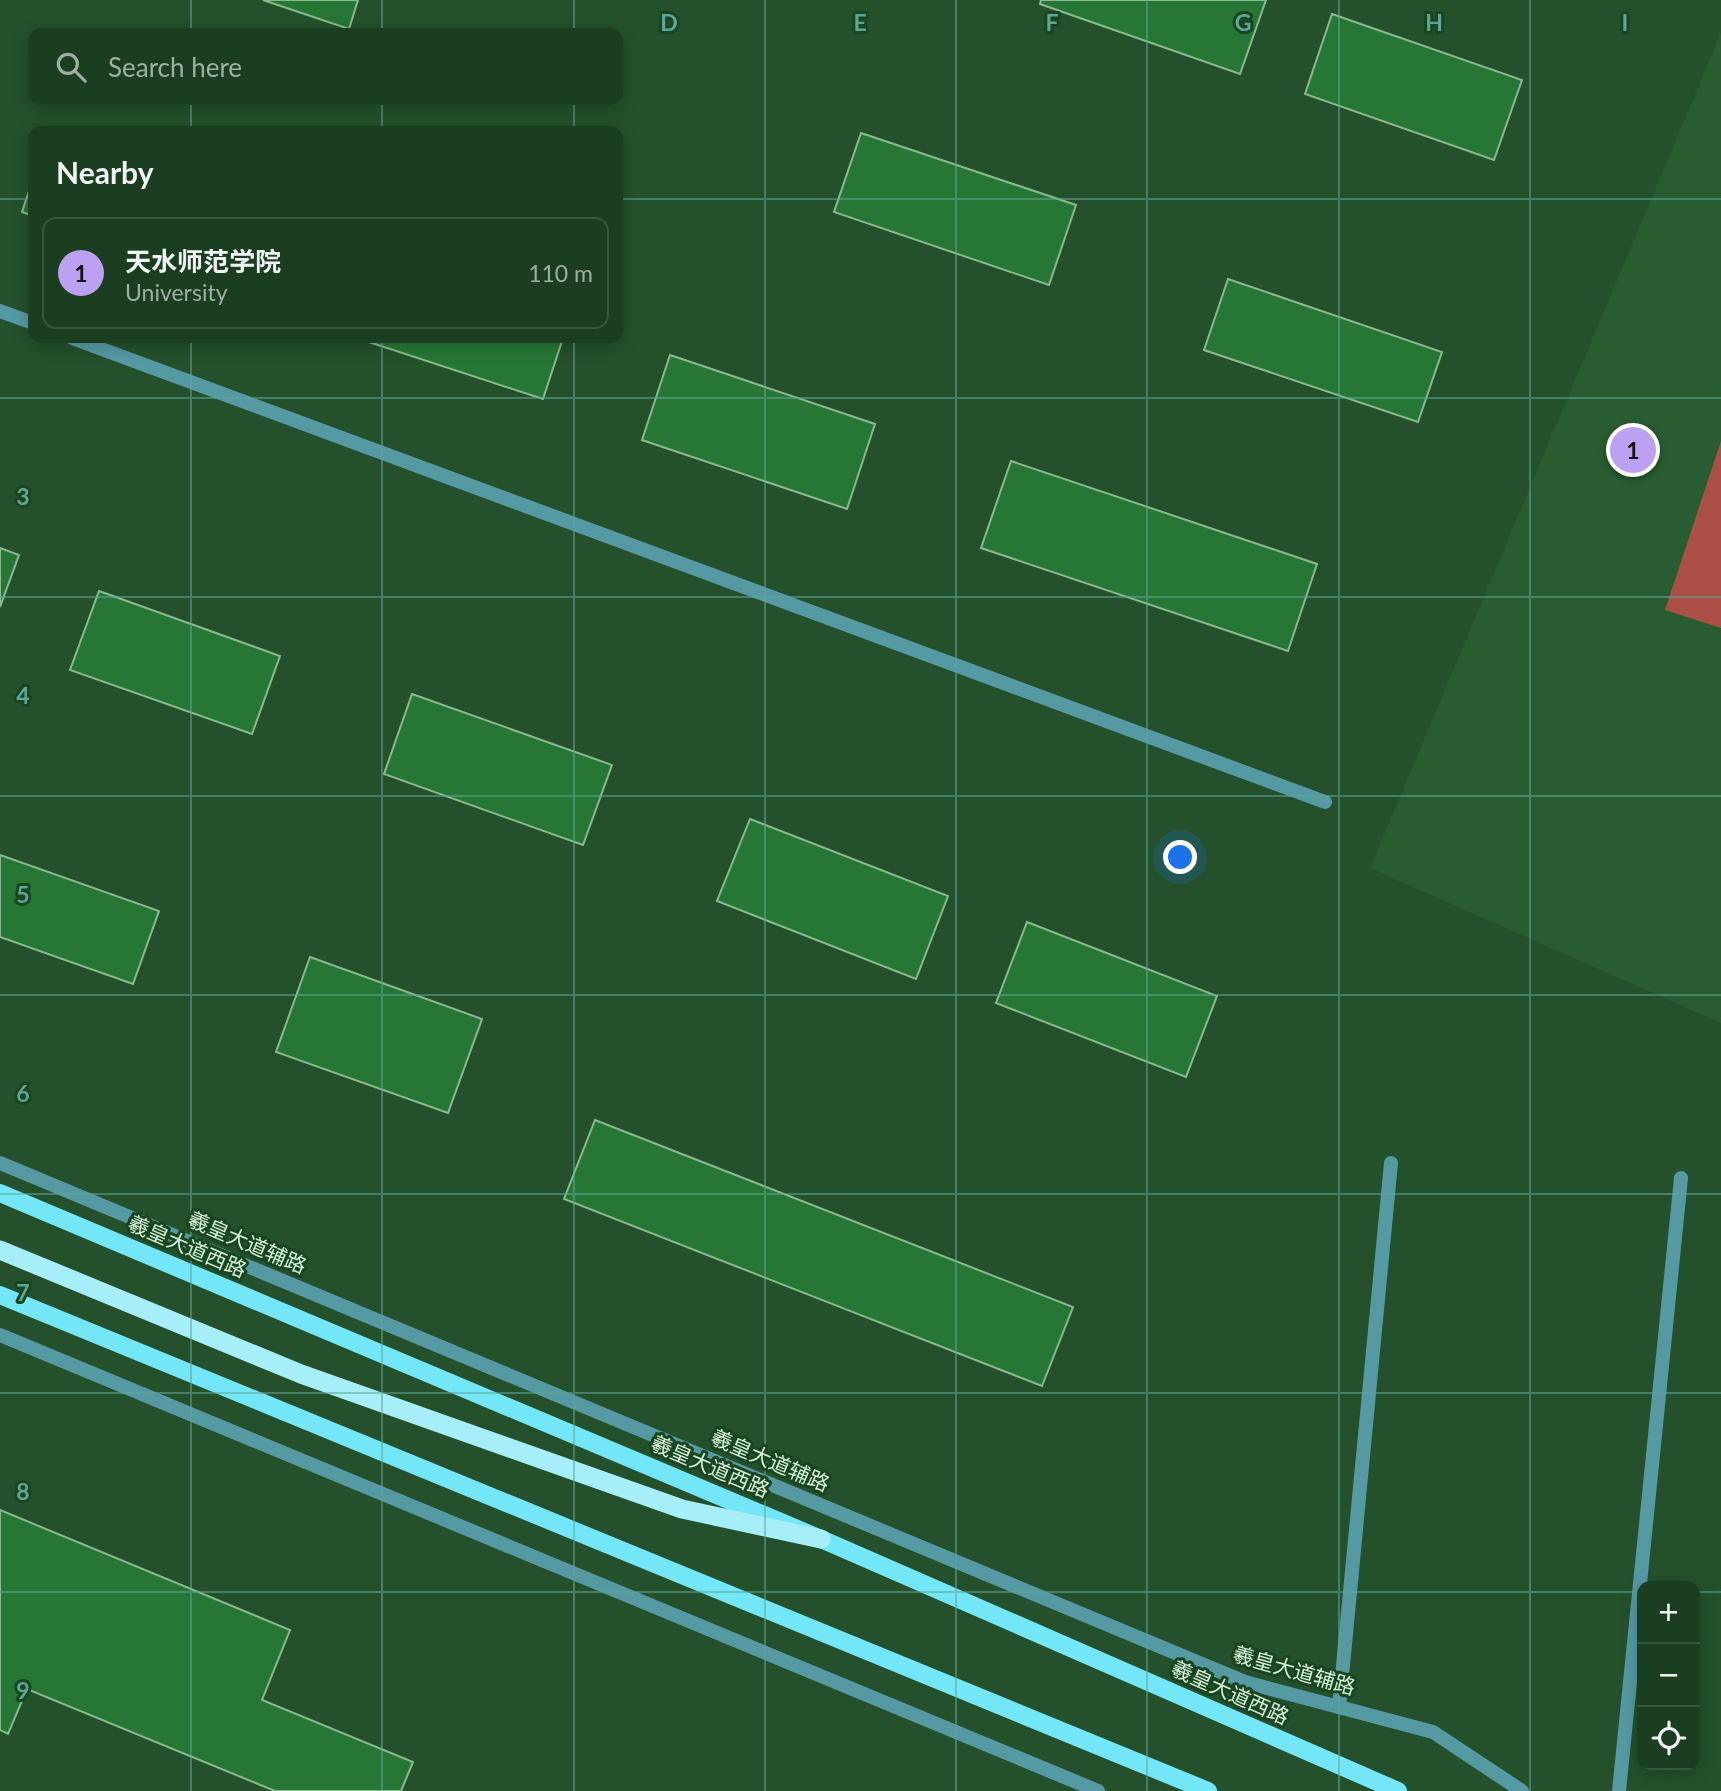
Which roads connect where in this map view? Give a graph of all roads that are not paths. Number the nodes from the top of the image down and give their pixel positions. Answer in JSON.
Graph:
{"nodes":[{"id":1,"x":0,"y":311,"type":"edge"},
{"id":2,"x":28,"y":321,"type":"edge"},
{"id":3,"x":86,"y":343,"type":"edge"},
{"id":4,"x":1325,"y":802,"type":"dead end"},
{"id":5,"x":0,"y":1163,"type":"edge"},
{"id":6,"x":1391,"y":1163,"type":"dead end"},
{"id":7,"x":1681,"y":1178,"type":"dead end"},
{"id":8,"x":0,"y":1193,"type":"edge"},
{"id":9,"x":0,"y":1250,"type":"edge"},
{"id":10,"x":0,"y":1295,"type":"edge"},
{"id":11,"x":0,"y":1335,"type":"edge"},
{"id":12,"x":821,"y":1539,"type":"junction"},
{"id":13,"x":1339,"y":1707,"type":"junction"},
{"id":14,"x":1098,"y":1791,"type":"edge"},
{"id":15,"x":1208,"y":1791,"type":"edge"},
{"id":16,"x":1398,"y":1791,"type":"edge"},
{"id":17,"x":1522,"y":1791,"type":"edge"},
{"id":18,"x":1619,"y":1791,"type":"edge"}],
"edges":[{"from":1,"to":2,"type":"street"},
{"from":3,"to":4,"type":"street"},
{"from":5,"to":13,"type":"street","name":"羲皇大道辅路"},
{"from":6,"to":13,"type":"street"},
{"from":7,"to":18,"type":"street"},
{"from":8,"to":12,"type":"main road","name":"羲皇大道西路"},
{"from":9,"to":12,"type":"highway"},
{"from":10,"to":15,"type":"main road"},
{"from":11,"to":14,"type":"street"},
{"from":12,"to":16,"type":"main road","name":"羲皇大道西路"},
{"from":13,"to":17,"type":"street","name":"羲皇大道辅路"}]}
